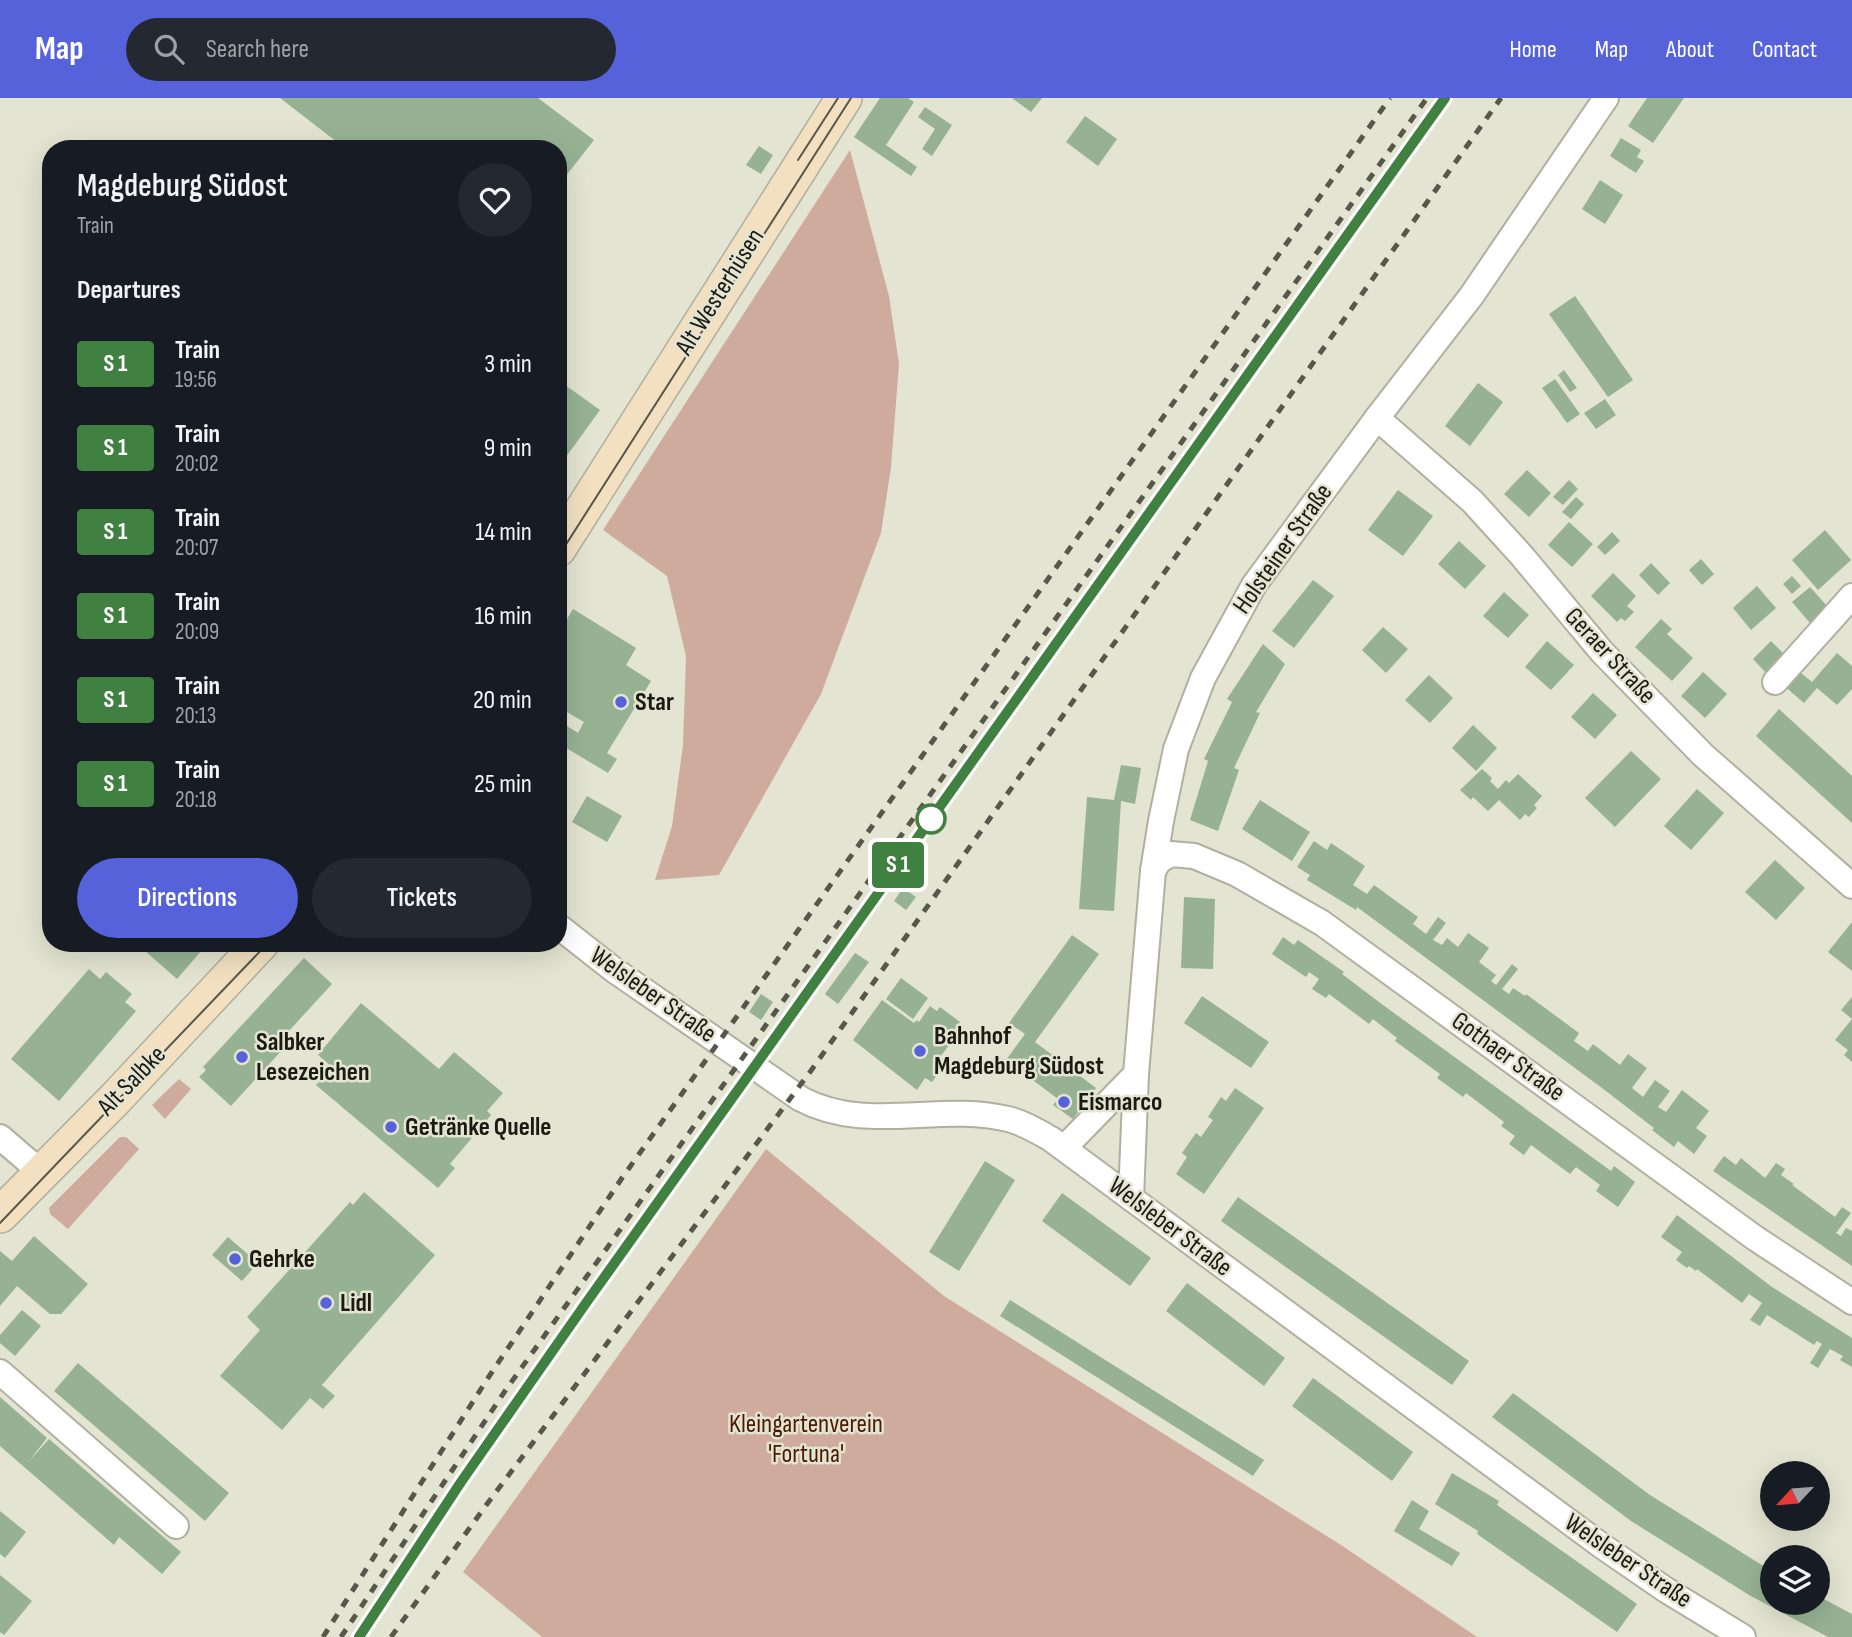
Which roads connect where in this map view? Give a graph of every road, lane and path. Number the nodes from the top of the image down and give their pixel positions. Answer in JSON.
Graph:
{"nodes":[{"id":1,"x":844,"y":98,"type":"edge"},
{"id":2,"x":1606,"y":98,"type":"edge"},
{"id":3,"x":1377,"y":418,"type":"junction"},
{"id":4,"x":567,"y":535,"type":"edge"},
{"id":5,"x":1852,"y":596,"type":"edge"},
{"id":6,"x":1775,"y":682,"type":"dead end"},
{"id":7,"x":1153,"y":871,"type":"junction"},
{"id":8,"x":1852,"y":886,"type":"edge"},
{"id":9,"x":567,"y":933,"type":"edge"},
{"id":10,"x":252,"y":952,"type":"edge"},
{"id":11,"x":1136,"y":1074,"type":"junction"},
{"id":12,"x":0,"y":1137,"type":"edge"},
{"id":13,"x":1064,"y":1148,"type":"junction"},
{"id":14,"x":42,"y":1173,"type":"junction"},
{"id":15,"x":1131,"y":1198,"type":"junction"},
{"id":16,"x":0,"y":1215,"type":"edge"},
{"id":17,"x":1852,"y":1302,"type":"edge"},
{"id":18,"x":0,"y":1372,"type":"edge"},
{"id":19,"x":176,"y":1526,"type":"dead end"},
{"id":20,"x":1743,"y":1637,"type":"edge"}],
"edges":[{"from":1,"to":4,"type":"main road","name":"Alt Westerhüsen"},
{"from":2,"to":3,"type":"street","name":"Holsteiner Straße"},
{"from":3,"to":7,"type":"street","name":"Holsteiner Straße"},
{"from":3,"to":8,"type":"street","name":"Geraer Straße"},
{"from":5,"to":6,"type":"street"},
{"from":7,"to":11,"type":"street","name":"Holsteiner Straße"},
{"from":7,"to":17,"type":"street","name":"Gothaer Straße"},
{"from":9,"to":13,"type":"street","name":"Welsleber Straße"},
{"from":10,"to":14,"type":"main road","name":"Alt Salbke"},
{"from":11,"to":13,"type":"street"},
{"from":11,"to":15,"type":"street","name":"Holsteiner Straße"},
{"from":12,"to":14,"type":"street"},
{"from":13,"to":15,"type":"street","name":"Welsleber Straße"},
{"from":14,"to":16,"type":"main road","name":"Alt Salbke"},
{"from":15,"to":20,"type":"street","name":"Welsleber Straße"},
{"from":18,"to":19,"type":"street"}]}
